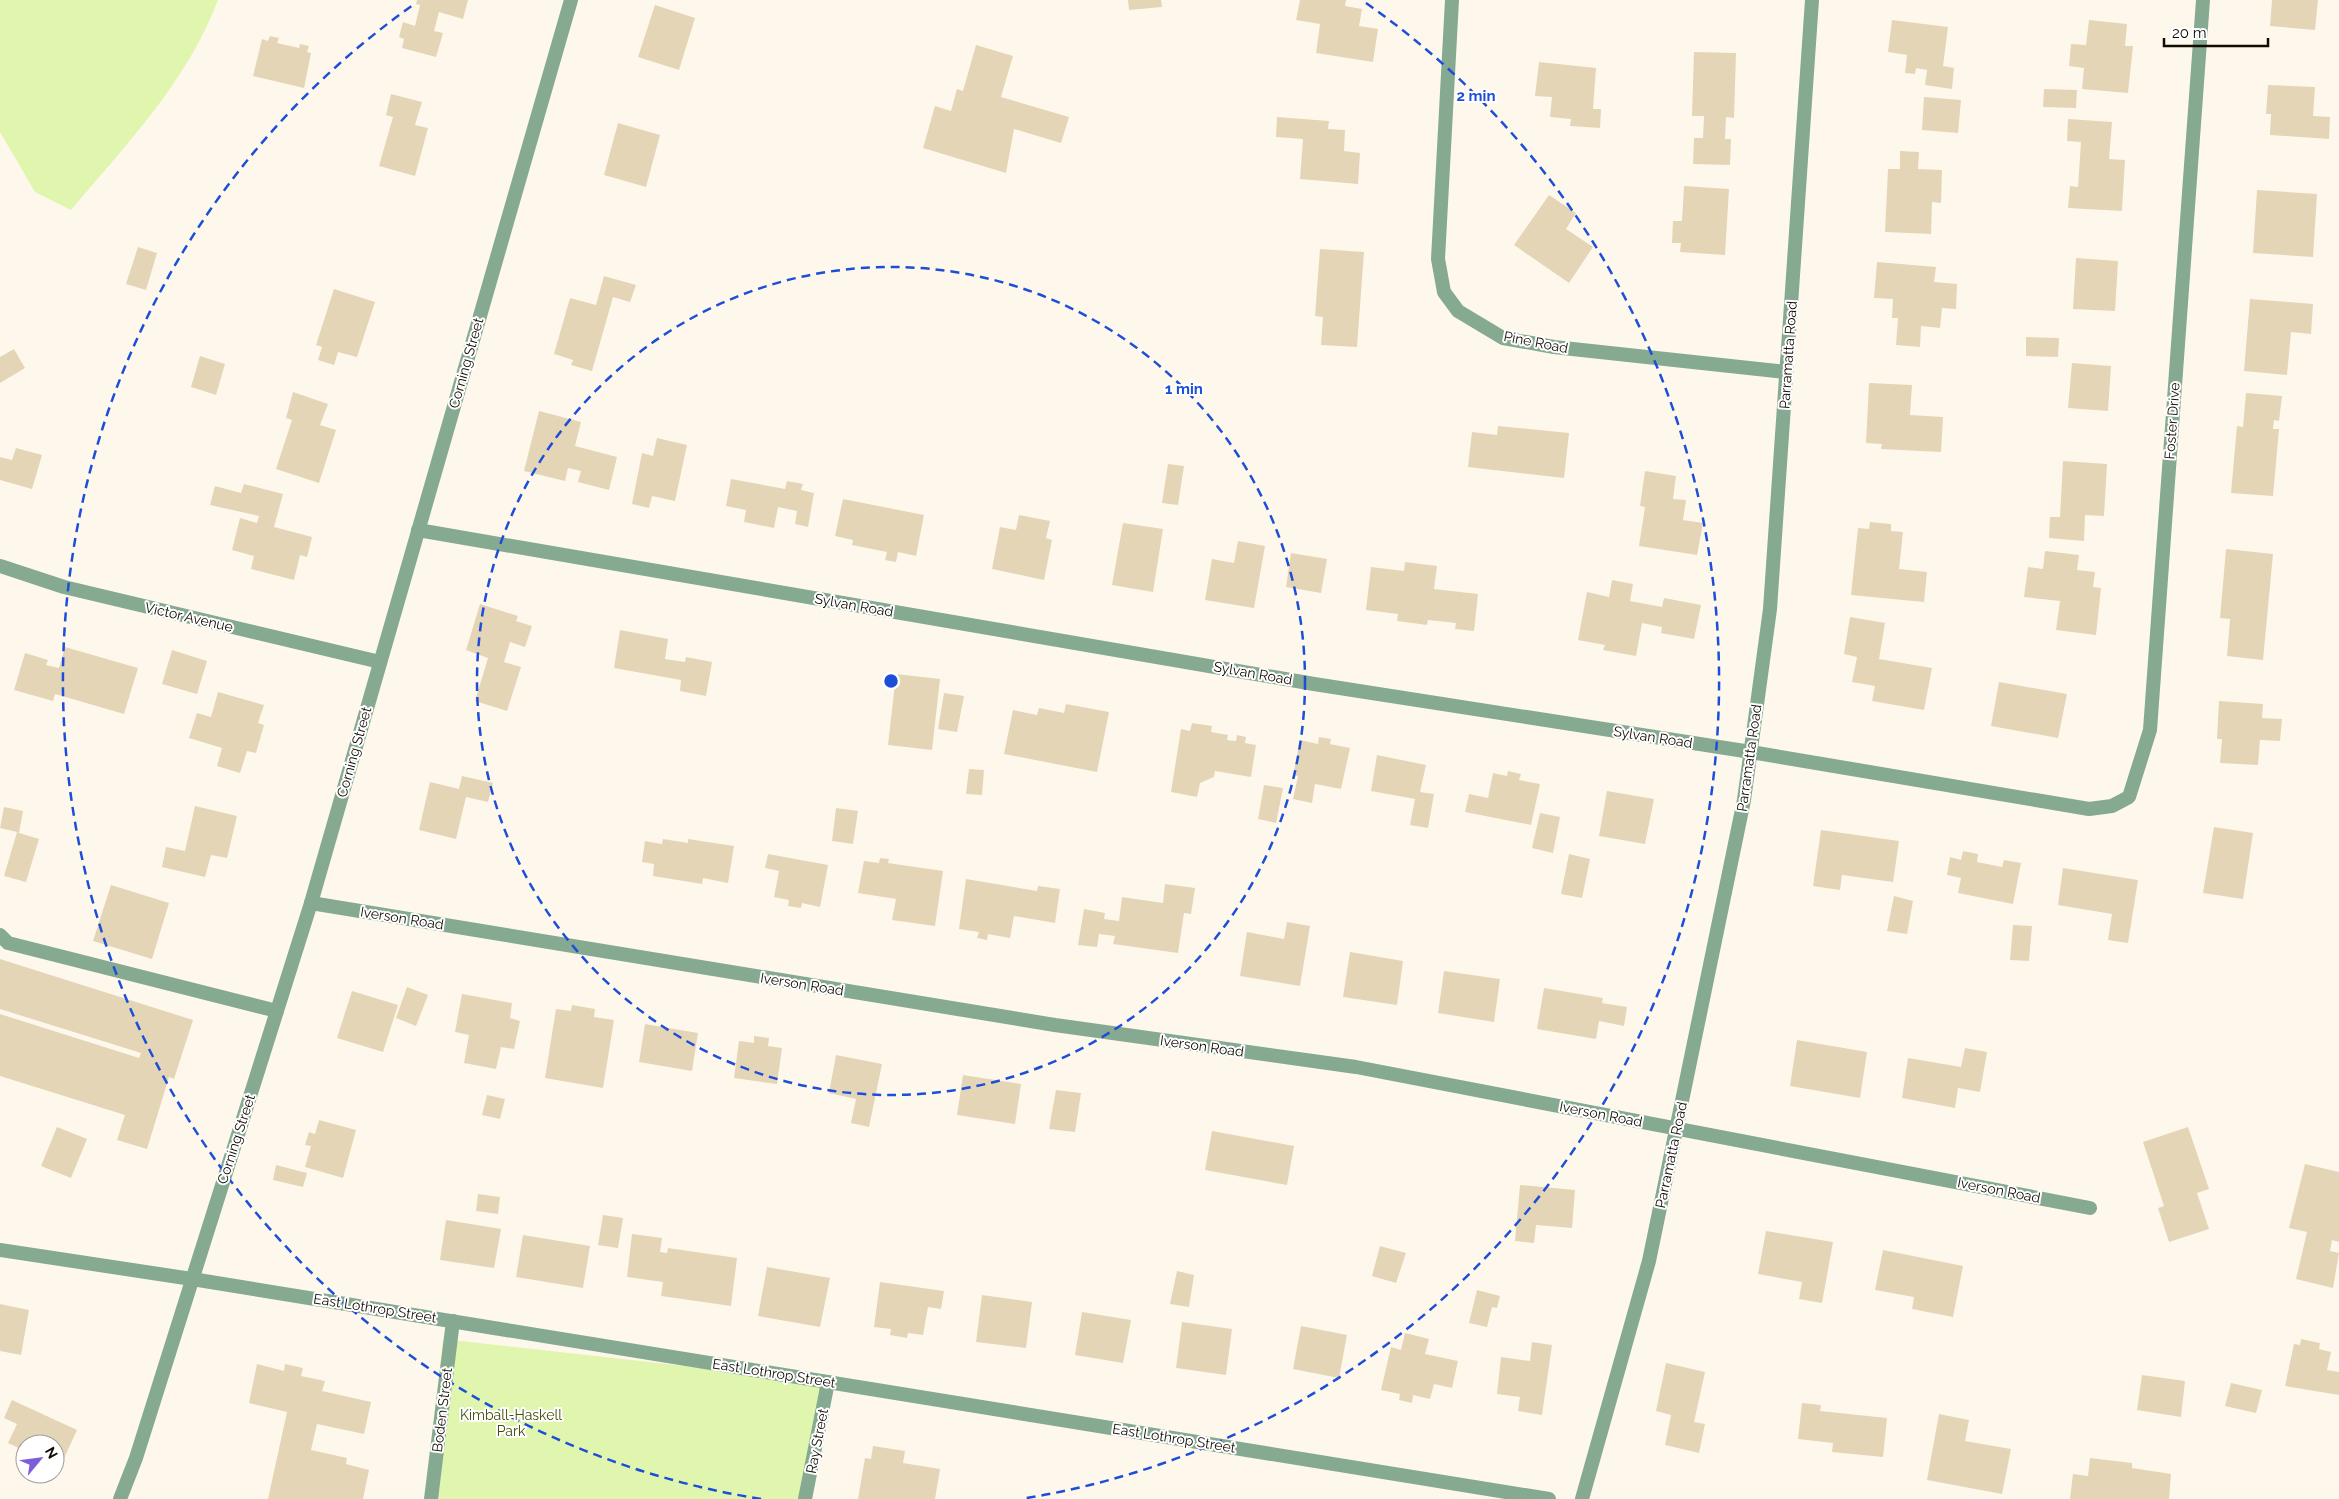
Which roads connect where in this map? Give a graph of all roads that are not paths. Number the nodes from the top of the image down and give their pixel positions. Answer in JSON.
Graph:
{"nodes":[{"id":1,"x":571,"y":0,"type":"edge"},
{"id":2,"x":1452,"y":0,"type":"edge"},
{"id":3,"x":1812,"y":0,"type":"edge"},
{"id":4,"x":2203,"y":0,"type":"edge"},
{"id":5,"x":1786,"y":372,"type":"junction"},
{"id":6,"x":418,"y":530,"type":"junction"},
{"id":7,"x":0,"y":566,"type":"edge"},
{"id":8,"x":380,"y":662,"type":"junction"},
{"id":9,"x":1750,"y":752,"type":"junction"},
{"id":10,"x":2090,"y":809,"type":"joint"},
{"id":11,"x":311,"y":903,"type":"junction"},
{"id":12,"x":0,"y":935,"type":"edge"},
{"id":13,"x":277,"y":1011,"type":"junction"},
{"id":14,"x":1676,"y":1128,"type":"junction"},
{"id":15,"x":2090,"y":1208,"type":"dead end"},
{"id":16,"x":0,"y":1250,"type":"edge"},
{"id":17,"x":192,"y":1279,"type":"junction"},
{"id":18,"x":453,"y":1321,"type":"junction"},
{"id":19,"x":828,"y":1382,"type":"junction"},
{"id":20,"x":120,"y":1499,"type":"edge"},
{"id":21,"x":431,"y":1499,"type":"edge"},
{"id":22,"x":805,"y":1499,"type":"edge"},
{"id":23,"x":1549,"y":1499,"type":"edge"},
{"id":24,"x":1582,"y":1499,"type":"edge"}],
"edges":[{"from":1,"to":6,"type":"street","name":"Corning Street"},
{"from":2,"to":5,"type":"street","name":"Pine Road"},
{"from":3,"to":5,"type":"street","name":"Parramatta Road"},
{"from":4,"to":10,"type":"street","name":"Foster Drive"},
{"from":5,"to":9,"type":"street","name":"Parramatta Road"},
{"from":6,"to":8,"type":"street","name":"Corning Street"},
{"from":6,"to":9,"type":"street","name":"Sylvan Road"},
{"from":7,"to":8,"type":"street","name":"Victor Avenue"},
{"from":8,"to":11,"type":"street","name":"Corning Street"},
{"from":9,"to":10,"type":"street","name":"Sylvan Road"},
{"from":9,"to":14,"type":"street","name":"Parramatta Road"},
{"from":11,"to":13,"type":"street","name":"Corning Street"},
{"from":11,"to":14,"type":"street","name":"Iverson Road"},
{"from":12,"to":13,"type":"street"},
{"from":13,"to":17,"type":"street","name":"Corning Street"},
{"from":14,"to":15,"type":"street","name":"Iverson Road"},
{"from":14,"to":24,"type":"street","name":"Parramatta Road"},
{"from":16,"to":17,"type":"street","name":"East Lothrop Street"},
{"from":17,"to":18,"type":"street","name":"East Lothrop Street"},
{"from":17,"to":20,"type":"street","name":"Corning Street"},
{"from":18,"to":19,"type":"street","name":"East Lothrop Street"},
{"from":18,"to":21,"type":"street","name":"Boden Street"},
{"from":19,"to":22,"type":"street","name":"Ray Street"},
{"from":19,"to":23,"type":"street","name":"East Lothrop Street"}]}
